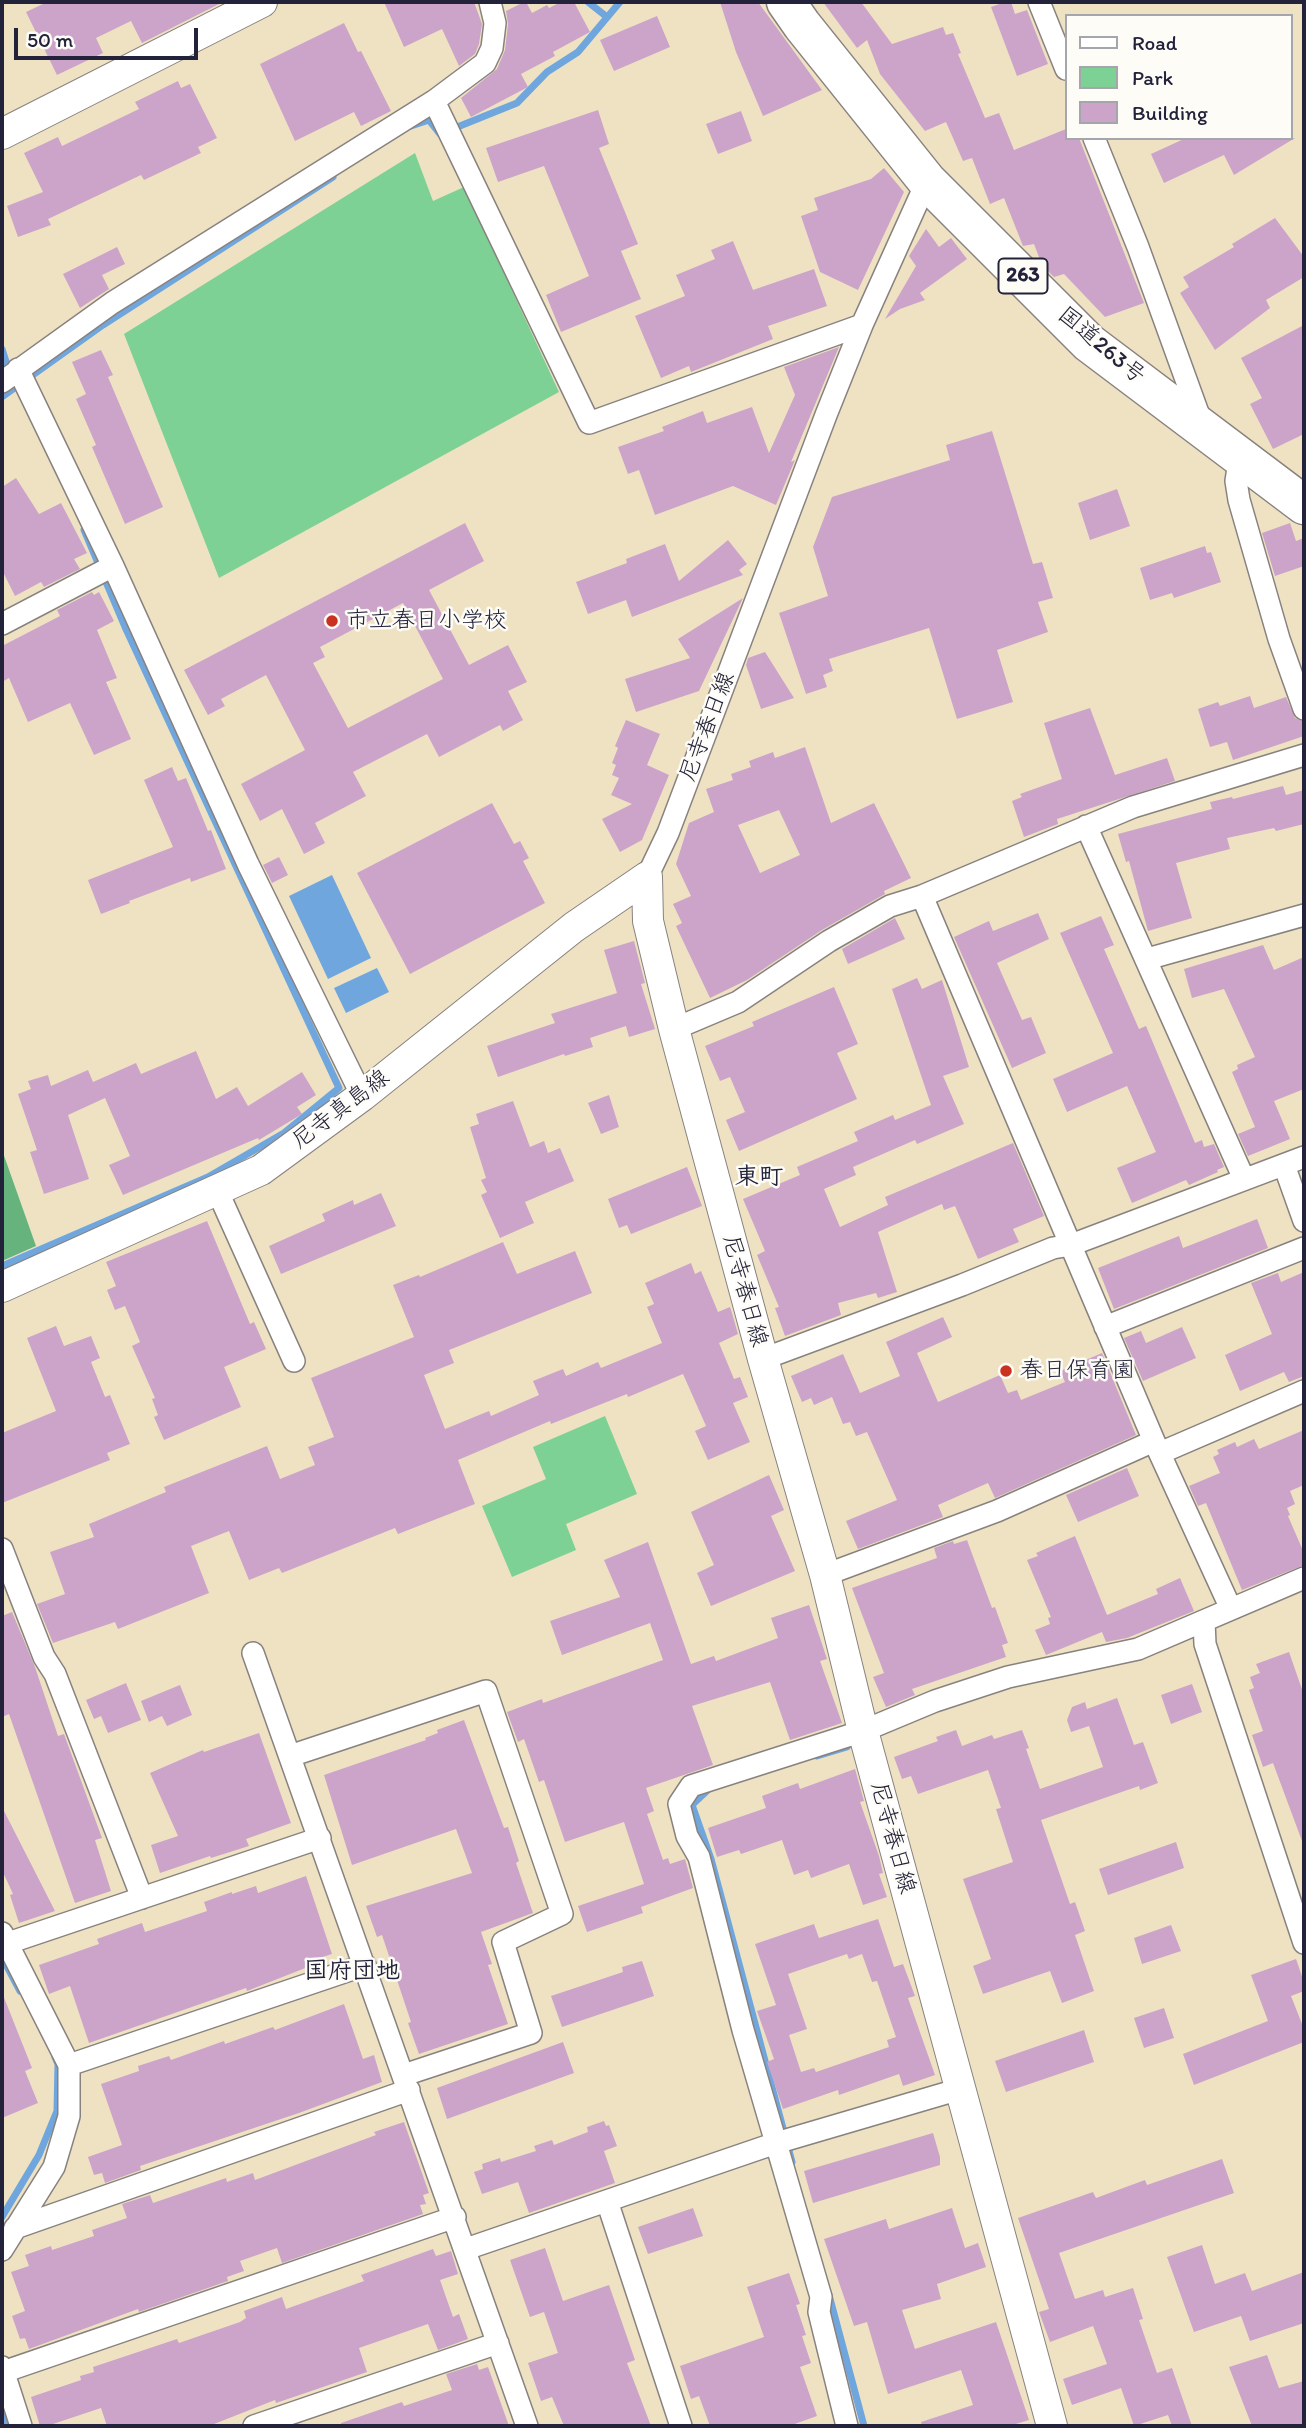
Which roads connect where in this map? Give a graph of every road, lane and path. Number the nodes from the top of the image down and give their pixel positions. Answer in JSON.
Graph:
{"nodes":[{"id":1,"x":262,"y":2,"type":"edge"},
{"id":2,"x":490,"y":2,"type":"edge"},
{"id":3,"x":786,"y":2,"type":"edge"},
{"id":4,"x":1039,"y":2,"type":"edge"},
{"id":5,"x":1064,"y":64,"type":"edge"},
{"id":6,"x":434,"y":101,"type":"junction"},
{"id":7,"x":2,"y":134,"type":"edge"},
{"id":8,"x":1095,"y":140,"type":"edge"},
{"id":9,"x":927,"y":181,"type":"junction"},
{"id":10,"x":862,"y":325,"type":"junction"},
{"id":11,"x":13,"y":380,"type":"edge"},
{"id":12,"x":1203,"y":428,"type":"junction"},
{"id":13,"x":1240,"y":456,"type":"junction"},
{"id":14,"x":1304,"y":505,"type":"edge"},
{"id":15,"x":104,"y":571,"type":"junction"},
{"id":16,"x":2,"y":624,"type":"edge"},
{"id":17,"x":1304,"y":709,"type":"edge"},
{"id":18,"x":1304,"y":755,"type":"edge"},
{"id":19,"x":1086,"y":826,"type":"junction"},
{"id":20,"x":648,"y":877,"type":"junction"},
{"id":21,"x":922,"y":896,"type":"junction"},
{"id":22,"x":1304,"y":915,"type":"edge"},
{"id":23,"x":1147,"y":959,"type":"junction"},
{"id":24,"x":674,"y":1029,"type":"junction"},
{"id":25,"x":362,"y":1096,"type":"junction"},
{"id":26,"x":1304,"y":1157,"type":"edge"},
{"id":27,"x":1284,"y":1165,"type":"junction"},
{"id":28,"x":1244,"y":1179,"type":"junction"},
{"id":29,"x":216,"y":1190,"type":"junction"},
{"id":30,"x":1304,"y":1221,"type":"edge"},
{"id":31,"x":1071,"y":1245,"type":"junction"},
{"id":32,"x":1304,"y":1248,"type":"edge"},
{"id":33,"x":2,"y":1287,"type":"edge"},
{"id":34,"x":1105,"y":1327,"type":"junction"},
{"id":35,"x":763,"y":1359,"type":"junction"},
{"id":36,"x":294,"y":1360,"type":"dead end"},
{"id":37,"x":1304,"y":1391,"type":"edge"},
{"id":38,"x":1157,"y":1447,"type":"junction"},
{"id":39,"x":2,"y":1549,"type":"edge"},
{"id":40,"x":825,"y":1575,"type":"junction"},
{"id":41,"x":1304,"y":1578,"type":"edge"},
{"id":42,"x":1231,"y":1609,"type":"junction"},
{"id":43,"x":1204,"y":1621,"type":"junction"},
{"id":44,"x":253,"y":1653,"type":"dead end"},
{"id":45,"x":863,"y":1731,"type":"junction"},
{"id":46,"x":290,"y":1756,"type":"junction"},
{"id":47,"x":320,"y":1838,"type":"junction"},
{"id":48,"x":142,"y":1898,"type":"junction"},
{"id":49,"x":5,"y":1938,"type":"edge"},
{"id":50,"x":1304,"y":1943,"type":"edge"},
{"id":51,"x":365,"y":1965,"type":"junction"},
{"id":52,"x":69,"y":2065,"type":"junction"},
{"id":53,"x":407,"y":2083,"type":"junction"},
{"id":54,"x":960,"y":2090,"type":"junction"},
{"id":55,"x":785,"y":2141,"type":"junction"},
{"id":56,"x":607,"y":2202,"type":"junction"},
{"id":57,"x":455,"y":2217,"type":"junction"},
{"id":58,"x":15,"y":2228,"type":"junction"},
{"id":59,"x":466,"y":2249,"type":"junction"},
{"id":60,"x":2,"y":2250,"type":"edge"},
{"id":61,"x":498,"y":2343,"type":"junction"},
{"id":62,"x":2,"y":2370,"type":"edge"},
{"id":63,"x":21,"y":2426,"type":"edge"},
{"id":64,"x":254,"y":2426,"type":"edge"},
{"id":65,"x":527,"y":2426,"type":"edge"},
{"id":66,"x":681,"y":2426,"type":"edge"},
{"id":67,"x":848,"y":2426,"type":"edge"},
{"id":68,"x":1052,"y":2426,"type":"edge"}],
"edges":[{"from":1,"to":7,"type":"street"},
{"from":2,"to":6,"type":"street"},
{"from":3,"to":9,"type":"highway","name":"国道263号","number":"263"},
{"from":4,"to":5,"type":"street"},
{"from":6,"to":10,"type":"street"},
{"from":6,"to":11,"type":"street"},
{"from":8,"to":12,"type":"street"},
{"from":9,"to":10,"type":"street","name":"尼寺春日線"},
{"from":9,"to":12,"type":"highway","name":"国道263号","number":"263"},
{"from":10,"to":20,"type":"street","name":"尼寺春日線"},
{"from":11,"to":15,"type":"street"},
{"from":12,"to":13,"type":"highway","name":"国道263号","number":"263"},
{"from":13,"to":14,"type":"highway","name":"国道263号","number":"263"},
{"from":13,"to":17,"type":"street"},
{"from":15,"to":16,"type":"street"},
{"from":15,"to":25,"type":"street"},
{"from":18,"to":19,"type":"street"},
{"from":19,"to":21,"type":"street"},
{"from":19,"to":23,"type":"street"},
{"from":20,"to":24,"type":"street","name":"尼寺春日線"},
{"from":20,"to":25,"type":"street","name":"尼寺真島線"},
{"from":21,"to":24,"type":"street"},
{"from":21,"to":31,"type":"street"},
{"from":22,"to":23,"type":"street"},
{"from":23,"to":28,"type":"street"},
{"from":24,"to":35,"type":"street","name":"尼寺春日線"},
{"from":25,"to":29,"type":"street","name":"尼寺真島線"},
{"from":26,"to":27,"type":"street"},
{"from":27,"to":28,"type":"street"},
{"from":27,"to":30,"type":"street"},
{"from":28,"to":31,"type":"street"},
{"from":29,"to":33,"type":"street","name":"尼寺真島線"},
{"from":29,"to":36,"type":"street"},
{"from":31,"to":34,"type":"street"},
{"from":31,"to":35,"type":"street"},
{"from":32,"to":34,"type":"street"},
{"from":34,"to":38,"type":"street"},
{"from":35,"to":40,"type":"street","name":"尼寺春日線"},
{"from":37,"to":38,"type":"street"},
{"from":38,"to":40,"type":"street"},
{"from":38,"to":42,"type":"street"},
{"from":39,"to":48,"type":"street"},
{"from":40,"to":45,"type":"street","name":"尼寺春日線"},
{"from":41,"to":42,"type":"street"},
{"from":42,"to":43,"type":"street"},
{"from":43,"to":45,"type":"street"},
{"from":43,"to":50,"type":"street"},
{"from":44,"to":46,"type":"street"},
{"from":45,"to":54,"type":"street","name":"尼寺春日線"},
{"from":45,"to":55,"type":"street"},
{"from":46,"to":47,"type":"street"},
{"from":46,"to":53,"type":"street"},
{"from":47,"to":48,"type":"street"},
{"from":47,"to":51,"type":"street"},
{"from":48,"to":49,"type":"street"},
{"from":49,"to":52,"type":"street"},
{"from":51,"to":52,"type":"street"},
{"from":51,"to":53,"type":"street"},
{"from":52,"to":58,"type":"street"},
{"from":53,"to":57,"type":"street"},
{"from":53,"to":58,"type":"street"},
{"from":54,"to":55,"type":"street"},
{"from":54,"to":68,"type":"street","name":"尼寺春日線"},
{"from":55,"to":56,"type":"street"},
{"from":55,"to":67,"type":"street"},
{"from":56,"to":59,"type":"street"},
{"from":56,"to":66,"type":"street"},
{"from":57,"to":59,"type":"street"},
{"from":57,"to":62,"type":"street"},
{"from":58,"to":60,"type":"street"},
{"from":59,"to":61,"type":"street"},
{"from":61,"to":64,"type":"street"},
{"from":61,"to":65,"type":"street"},
{"from":62,"to":63,"type":"street"}]}
